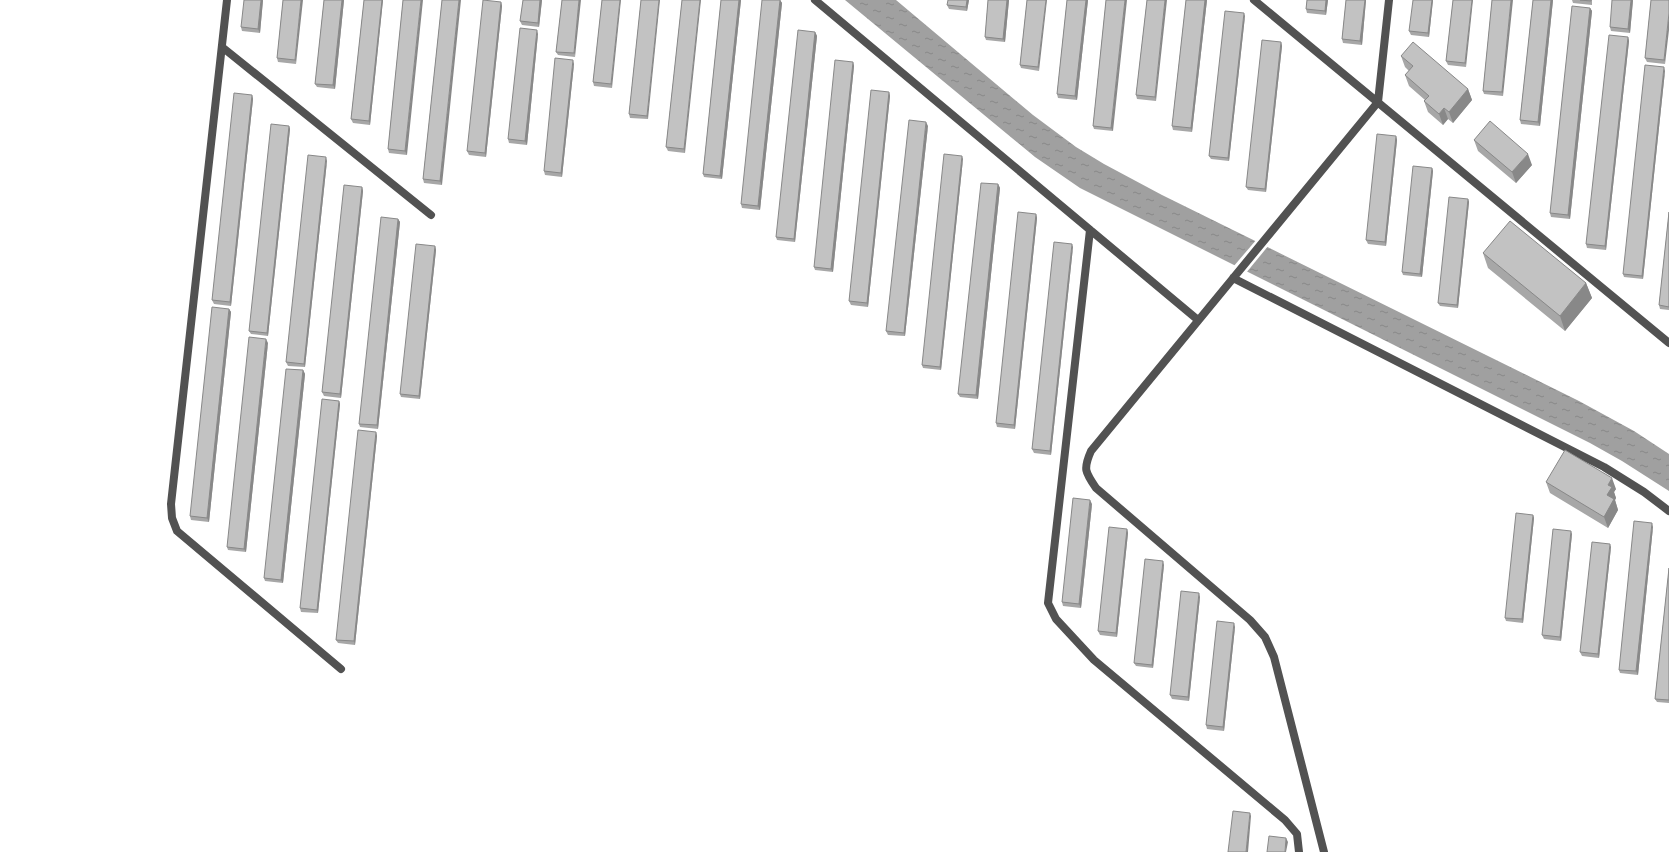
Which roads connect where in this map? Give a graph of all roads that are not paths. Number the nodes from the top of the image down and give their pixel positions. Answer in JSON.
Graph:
{"nodes":[{"id":1,"x":227,"y":0,"type":"edge"},
{"id":2,"x":815,"y":0,"type":"edge"},
{"id":3,"x":1254,"y":0,"type":"edge"},
{"id":4,"x":1389,"y":0,"type":"edge"},
{"id":5,"x":222,"y":46,"type":"junction"},
{"id":6,"x":1378,"y":102,"type":"junction"},
{"id":7,"x":431,"y":215,"type":"dead end"},
{"id":8,"x":1090,"y":230,"type":"junction"},
{"id":9,"x":1233,"y":278,"type":"junction"},
{"id":10,"x":1198,"y":320,"type":"junction"},
{"id":11,"x":1669,"y":343,"type":"edge"},
{"id":12,"x":1669,"y":511,"type":"edge"},
{"id":13,"x":341,"y":669,"type":"dead end"},
{"id":14,"x":1298,"y":852,"type":"edge"},
{"id":15,"x":1324,"y":852,"type":"edge"}],
"edges":[{"from":1,"to":5,"type":"lane"},
{"from":2,"to":8,"type":"lane"},
{"from":3,"to":6,"type":"lane"},
{"from":4,"to":6,"type":"lane"},
{"from":5,"to":7,"type":"lane"},
{"from":5,"to":13,"type":"lane"},
{"from":6,"to":9,"type":"lane"},
{"from":6,"to":11,"type":"lane"},
{"from":8,"to":10,"type":"lane"},
{"from":8,"to":14,"type":"lane"},
{"from":9,"to":10,"type":"lane"},
{"from":9,"to":12,"type":"lane"},
{"from":10,"to":15,"type":"lane"}]}
